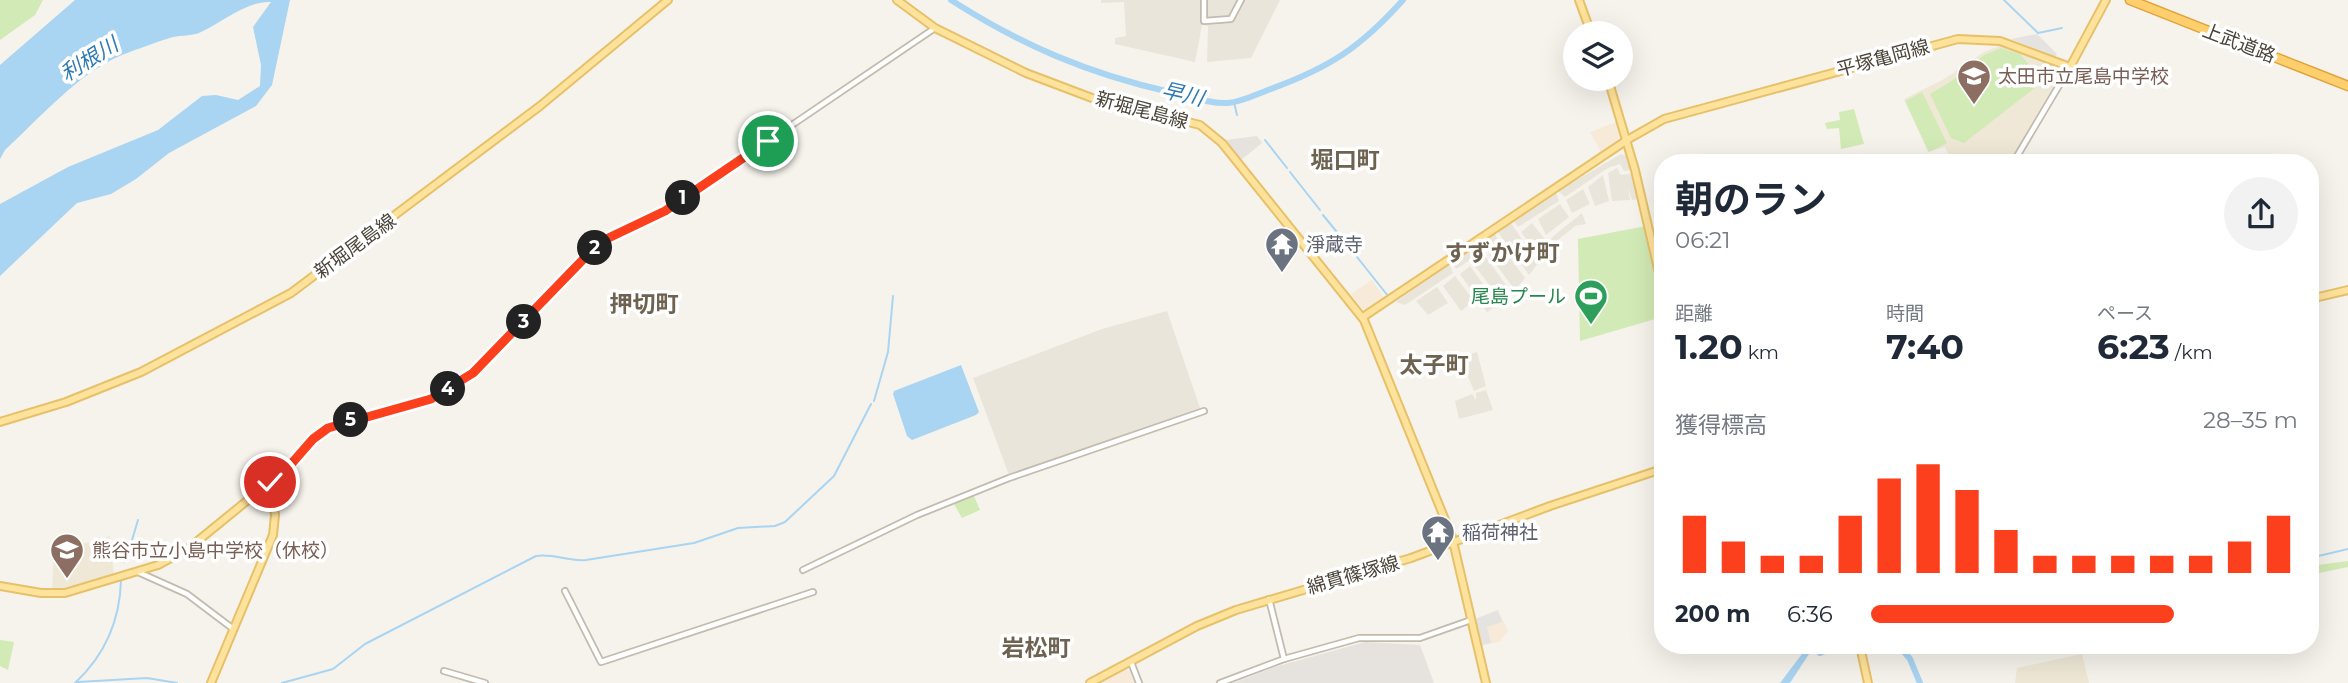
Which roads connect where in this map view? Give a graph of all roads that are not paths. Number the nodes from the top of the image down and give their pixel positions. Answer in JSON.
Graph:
{"nodes":[{"id":1,"x":668,"y":0,"type":"edge"},
{"id":2,"x":897,"y":0,"type":"edge"},
{"id":3,"x":1204,"y":0,"type":"edge"},
{"id":4,"x":1241,"y":0,"type":"edge"},
{"id":5,"x":1579,"y":0,"type":"edge"},
{"id":6,"x":2106,"y":0,"type":"edge"},
{"id":7,"x":2130,"y":0,"type":"edge"},
{"id":8,"x":2144,"y":0,"type":"edge"},
{"id":9,"x":1587,"y":21,"type":"edge"},
{"id":10,"x":935,"y":28,"type":"junction"},
{"id":11,"x":2070,"y":67,"type":"junction"},
{"id":12,"x":2348,"y":81,"type":"edge"},
{"id":13,"x":2348,"y":86,"type":"edge"},
{"id":14,"x":1612,"y":91,"type":"edge"},
{"id":15,"x":1627,"y":140,"type":"junction"},
{"id":16,"x":2018,"y":154,"type":"edge"},
{"id":17,"x":1654,"y":253,"type":"edge"},
{"id":18,"x":2348,"y":290,"type":"edge"},
{"id":19,"x":2319,"y":297,"type":"edge"},
{"id":20,"x":1363,"y":317,"type":"junction"},
{"id":21,"x":1204,"y":411,"type":"dead end"},
{"id":22,"x":0,"y":422,"type":"edge"},
{"id":23,"x":1654,"y":472,"type":"edge"},
{"id":24,"x":270,"y":482,"type":"junction"},
{"id":25,"x":1452,"y":542,"type":"junction"},
{"id":26,"x":803,"y":570,"type":"dead end"},
{"id":27,"x":138,"y":572,"type":"junction"},
{"id":28,"x":0,"y":586,"type":"edge"},
{"id":29,"x":565,"y":591,"type":"dead end"},
{"id":30,"x":813,"y":592,"type":"dead end"},
{"id":31,"x":1269,"y":599,"type":"junction"},
{"id":32,"x":1471,"y":620,"type":"junction"},
{"id":33,"x":232,"y":628,"type":"junction"},
{"id":34,"x":1862,"y":654,"type":"edge"},
{"id":35,"x":1284,"y":659,"type":"junction"},
{"id":36,"x":1130,"y":662,"type":"junction"},
{"id":37,"x":444,"y":671,"type":"dead end"},
{"id":38,"x":211,"y":683,"type":"edge"},
{"id":39,"x":485,"y":683,"type":"edge"},
{"id":40,"x":1090,"y":683,"type":"edge"},
{"id":41,"x":1139,"y":683,"type":"edge"},
{"id":42,"x":1220,"y":683,"type":"edge"},
{"id":43,"x":1486,"y":683,"type":"edge"},
{"id":44,"x":1868,"y":683,"type":"edge"}],
"edges":[{"from":1,"to":22,"type":"main road","name":"新堀尾島線"},
{"from":2,"to":10,"type":"main road","name":"新堀尾島線"},
{"from":3,"to":4,"type":"street"},
{"from":5,"to":9,"type":"main road"},
{"from":6,"to":11,"type":"main road"},
{"from":7,"to":13,"type":"highway","name":"上武道路"},
{"from":8,"to":12,"type":"highway","name":"上武道路"},
{"from":10,"to":20,"type":"main road","name":"新堀尾島線"},
{"from":10,"to":24,"type":"street"},
{"from":11,"to":15,"type":"main road","name":"平塚亀岡線"},
{"from":11,"to":16,"type":"street"},
{"from":14,"to":15,"type":"main road"},
{"from":15,"to":17,"type":"main road"},
{"from":15,"to":20,"type":"main road"},
{"from":18,"to":19,"type":"main road"},
{"from":20,"to":25,"type":"main road","name":"新堀尾島線"},
{"from":21,"to":26,"type":"street"},
{"from":23,"to":25,"type":"main road","name":"綿貫篠塚線"},
{"from":24,"to":27,"type":"main road"},
{"from":24,"to":33,"type":"main road"},
{"from":25,"to":31,"type":"main road","name":"綿貫篠塚線"},
{"from":25,"to":32,"type":"main road","name":"新堀尾島線"},
{"from":27,"to":28,"type":"main road"},
{"from":27,"to":33,"type":"street"},
{"from":29,"to":30,"type":"street"},
{"from":31,"to":35,"type":"street"},
{"from":31,"to":36,"type":"main road","name":"綿貫篠塚線"},
{"from":32,"to":35,"type":"street"},
{"from":32,"to":43,"type":"main road","name":"新堀尾島線"},
{"from":33,"to":38,"type":"main road"},
{"from":34,"to":44,"type":"main road"},
{"from":35,"to":42,"type":"street"},
{"from":36,"to":40,"type":"main road","name":"綿貫篠塚線"},
{"from":36,"to":41,"type":"street"},
{"from":37,"to":39,"type":"street"}]}
